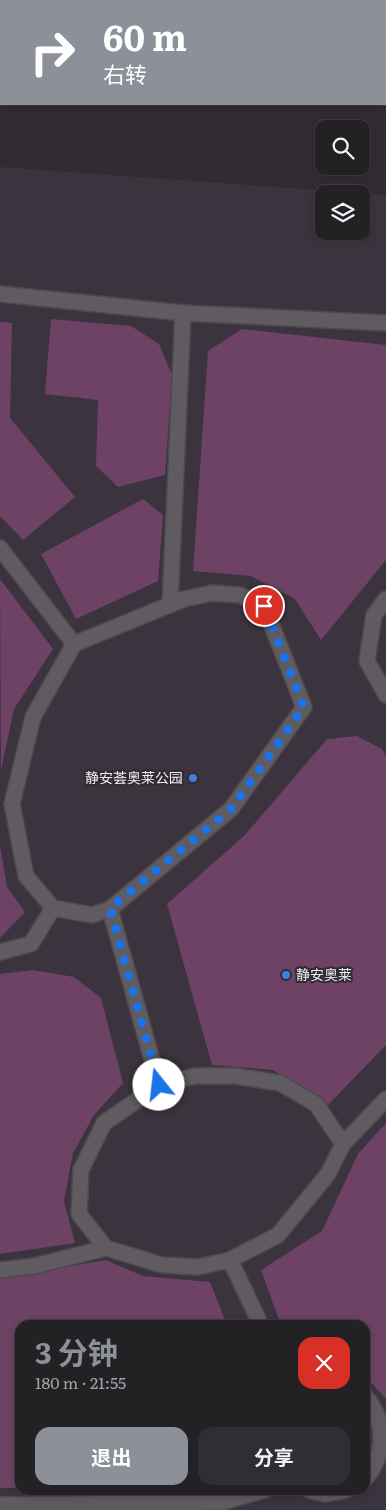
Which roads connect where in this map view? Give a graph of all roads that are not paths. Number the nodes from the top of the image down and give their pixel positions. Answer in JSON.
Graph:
{"nodes":[{"id":1,"x":0,"y":294,"type":"edge"},
{"id":2,"x":184,"y":313,"type":"junction"},
{"id":3,"x":386,"y":323,"type":"edge"},
{"id":4,"x":0,"y":548,"type":"edge"},
{"id":5,"x":386,"y":599,"type":"edge"},
{"id":6,"x":170,"y":605,"type":"junction"},
{"id":7,"x":74,"y":644,"type":"junction"},
{"id":8,"x":386,"y":695,"type":"edge"},
{"id":9,"x":53,"y":908,"type":"junction"},
{"id":10,"x":110,"y":908,"type":"junction"},
{"id":11,"x":0,"y":952,"type":"edge"},
{"id":12,"x":159,"y":1085,"type":"junction"},
{"id":13,"x":386,"y":1099,"type":"edge"},
{"id":14,"x":343,"y":1144,"type":"junction"},
{"id":15,"x":106,"y":1248,"type":"junction"},
{"id":16,"x":230,"y":1260,"type":"junction"},
{"id":17,"x":0,"y":1270,"type":"edge"},
{"id":18,"x":259,"y":1320,"type":"edge"},
{"id":19,"x":370,"y":1401,"type":"edge"},
{"id":20,"x":384,"y":1420,"type":"edge"},
{"id":21,"x":370,"y":1472,"type":"edge"},
{"id":22,"x":254,"y":1495,"type":"edge"},
{"id":23,"x":0,"y":1505,"type":"edge"}],
"edges":[{"from":1,"to":2,"type":"street"},
{"from":2,"to":3,"type":"street"},
{"from":2,"to":6,"type":"street"},
{"from":4,"to":7,"type":"street"},
{"from":5,"to":8,"type":"street"},
{"from":6,"to":7,"type":"street"},
{"from":6,"to":10,"type":"street"},
{"from":7,"to":9,"type":"street"},
{"from":9,"to":10,"type":"street"},
{"from":9,"to":11,"type":"street"},
{"from":10,"to":12,"type":"street"},
{"from":12,"to":14,"type":"street"},
{"from":12,"to":15,"type":"street"},
{"from":13,"to":14,"type":"street"},
{"from":14,"to":16,"type":"street"},
{"from":15,"to":16,"type":"street"},
{"from":15,"to":17,"type":"street"},
{"from":16,"to":18,"type":"street"},
{"from":19,"to":20,"type":"street"},
{"from":20,"to":21,"type":"street"},
{"from":22,"to":23,"type":"street"}]}
